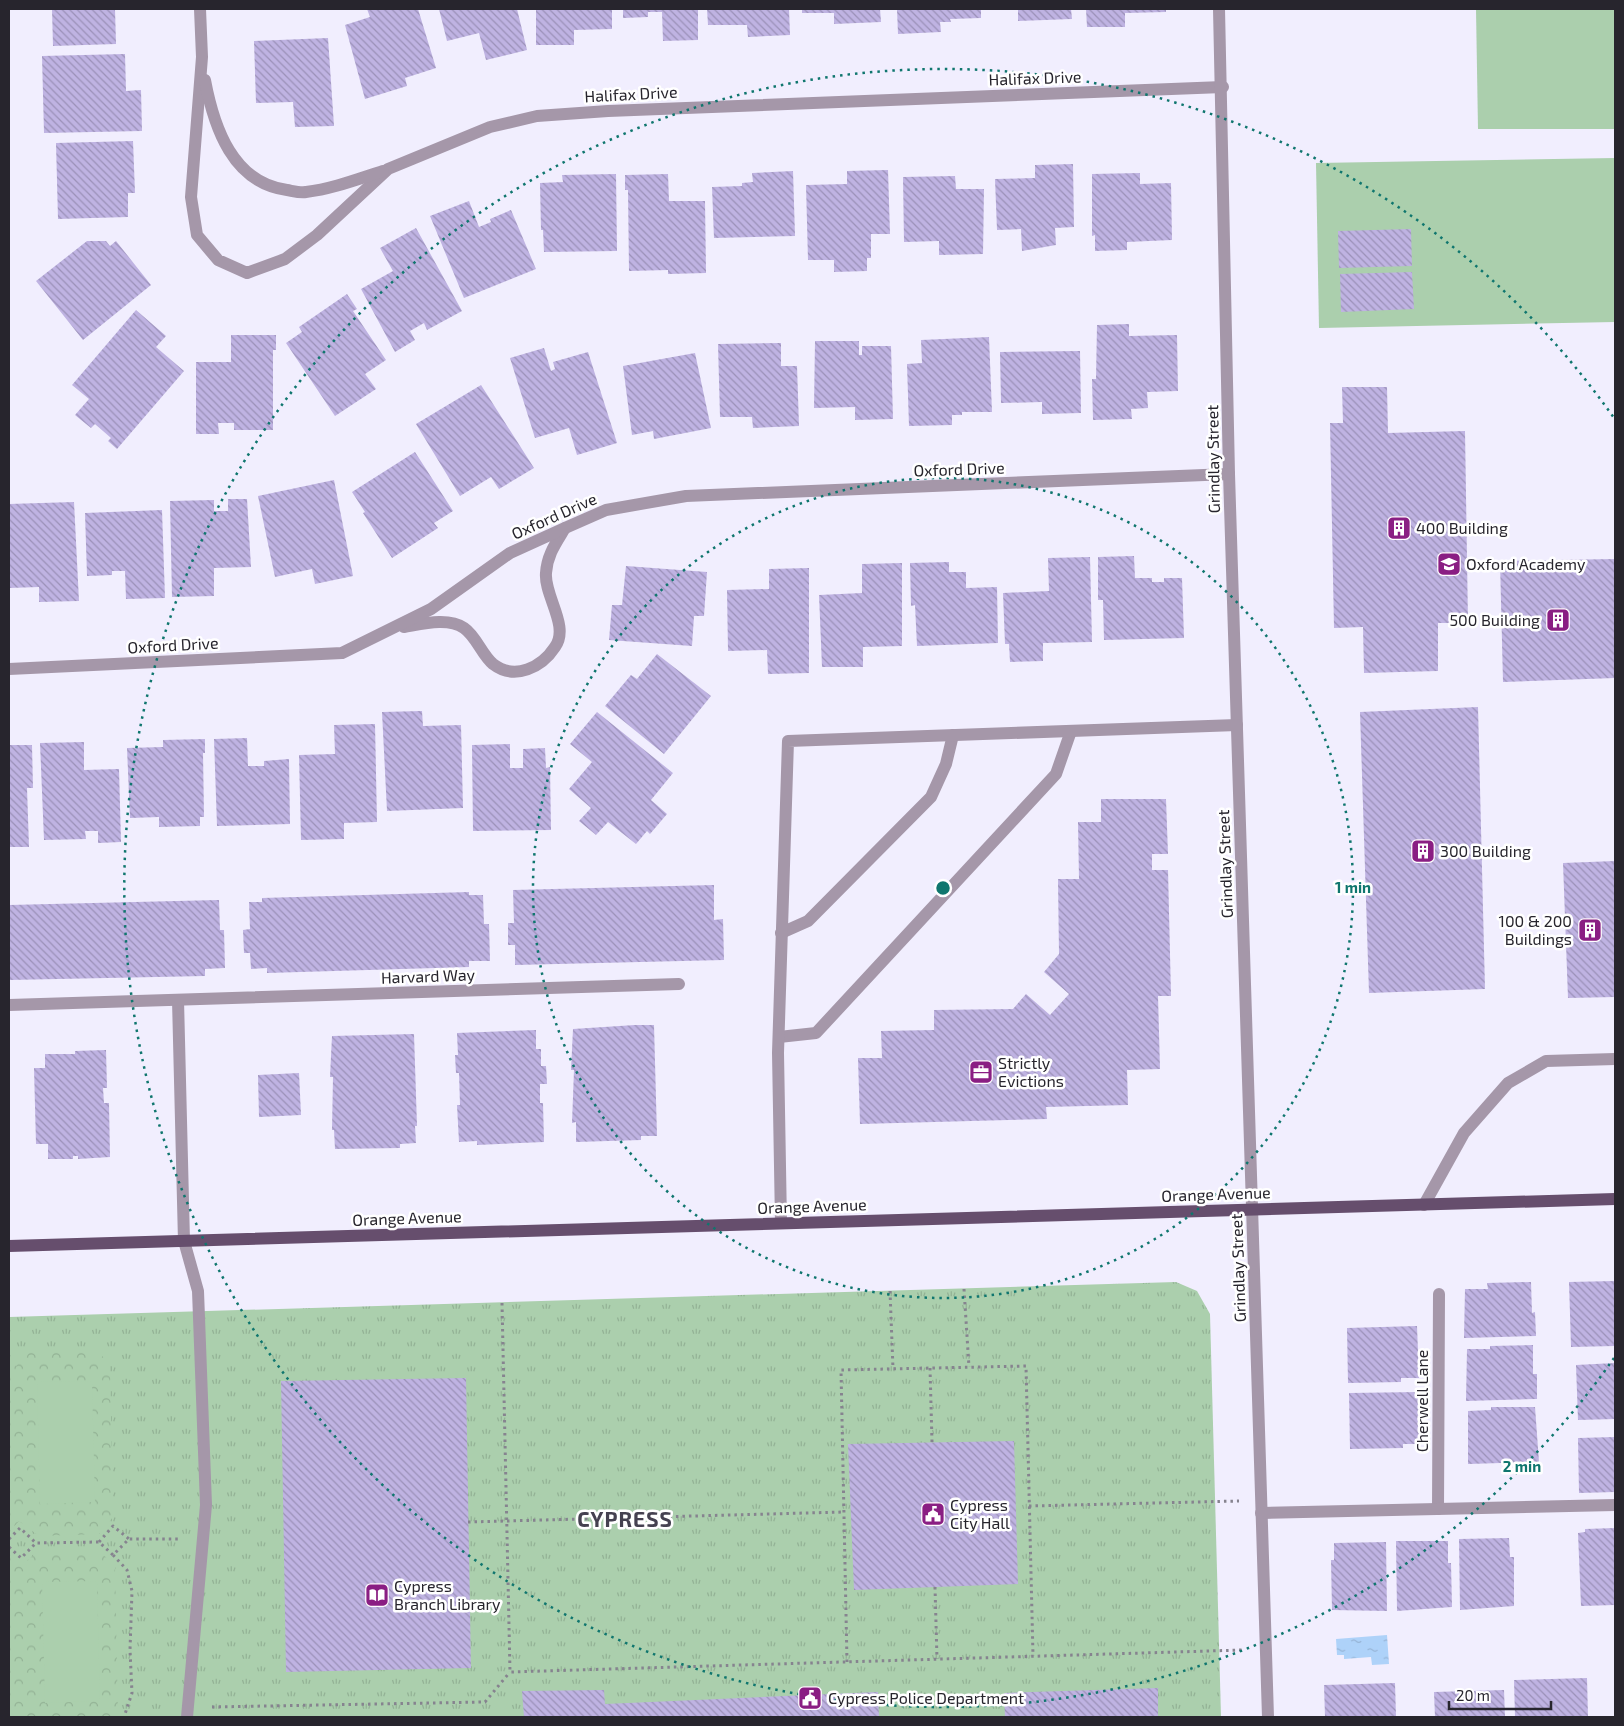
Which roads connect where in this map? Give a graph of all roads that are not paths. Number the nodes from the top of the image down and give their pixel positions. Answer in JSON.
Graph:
{"nodes":[{"id":1,"x":200,"y":9,"type":"edge"},
{"id":2,"x":1219,"y":9,"type":"edge"},
{"id":3,"x":202,"y":57,"type":"junction"},
{"id":4,"x":1222,"y":87,"type":"junction"},
{"id":5,"x":388,"y":170,"type":"junction"},
{"id":6,"x":1229,"y":474,"type":"junction"},
{"id":7,"x":565,"y":528,"type":"junction"},
{"id":8,"x":390,"y":629,"type":"junction"},
{"id":9,"x":9,"y":669,"type":"edge"},
{"id":10,"x":1237,"y":725,"type":"junction"},
{"id":11,"x":1071,"y":731,"type":"junction"},
{"id":12,"x":953,"y":735,"type":"junction"},
{"id":13,"x":781,"y":933,"type":"junction"},
{"id":14,"x":679,"y":984,"type":"dead end"},
{"id":15,"x":178,"y":1000,"type":"junction"},
{"id":16,"x":9,"y":1005,"type":"edge"},
{"id":17,"x":779,"y":1037,"type":"junction"},
{"id":18,"x":1615,"y":1059,"type":"edge"},
{"id":19,"x":1615,"y":1200,"type":"edge"},
{"id":20,"x":1424,"y":1205,"type":"junction"},
{"id":21,"x":1252,"y":1210,"type":"junction"},
{"id":22,"x":781,"y":1223,"type":"junction"},
{"id":23,"x":184,"y":1241,"type":"junction"},
{"id":24,"x":9,"y":1246,"type":"edge"},
{"id":25,"x":1439,"y":1294,"type":"dead end"},
{"id":26,"x":1615,"y":1505,"type":"edge"},
{"id":27,"x":1261,"y":1507,"type":"junction"},
{"id":28,"x":1438,"y":1509,"type":"junction"},
{"id":29,"x":188,"y":1717,"type":"edge"},
{"id":30,"x":1268,"y":1717,"type":"edge"}],
"edges":[{"from":1,"to":3,"type":"street"},
{"from":2,"to":4,"type":"street","name":"Grindlay Street"},
{"from":3,"to":5,"type":"street"},
{"from":3,"to":5,"type":"street","name":"Halifax Drive"},
{"from":4,"to":5,"type":"street","name":"Halifax Drive"},
{"from":4,"to":6,"type":"street","name":"Grindlay Street"},
{"from":6,"to":7,"type":"street","name":"Oxford Drive"},
{"from":6,"to":10,"type":"street","name":"Grindlay Street"},
{"from":7,"to":8,"type":"street","name":"Oxford Drive"},
{"from":7,"to":8,"type":"street"},
{"from":8,"to":9,"type":"street","name":"Oxford Drive"},
{"from":10,"to":11,"type":"street"},
{"from":10,"to":21,"type":"street","name":"Grindlay Street"},
{"from":11,"to":12,"type":"street"},
{"from":11,"to":17,"type":"street"},
{"from":12,"to":13,"type":"street"},
{"from":12,"to":13,"type":"street"},
{"from":13,"to":17,"type":"street"},
{"from":14,"to":15,"type":"street","name":"Harvard Way"},
{"from":15,"to":16,"type":"street","name":"Harvard Way"},
{"from":15,"to":23,"type":"street"},
{"from":17,"to":22,"type":"street"},
{"from":18,"to":20,"type":"street"},
{"from":19,"to":20,"type":"main road","name":"Orange Avenue"},
{"from":20,"to":21,"type":"main road","name":"Orange Avenue"},
{"from":21,"to":22,"type":"main road","name":"Orange Avenue"},
{"from":21,"to":27,"type":"street","name":"Grindlay Street"},
{"from":22,"to":23,"type":"main road","name":"Orange Avenue"},
{"from":23,"to":24,"type":"main road","name":"Orange Avenue"},
{"from":23,"to":29,"type":"street"},
{"from":25,"to":28,"type":"street","name":"Cherwell Lane"},
{"from":26,"to":28,"type":"street"},
{"from":27,"to":28,"type":"street"},
{"from":27,"to":30,"type":"street","name":"Grindlay Street"}]}
